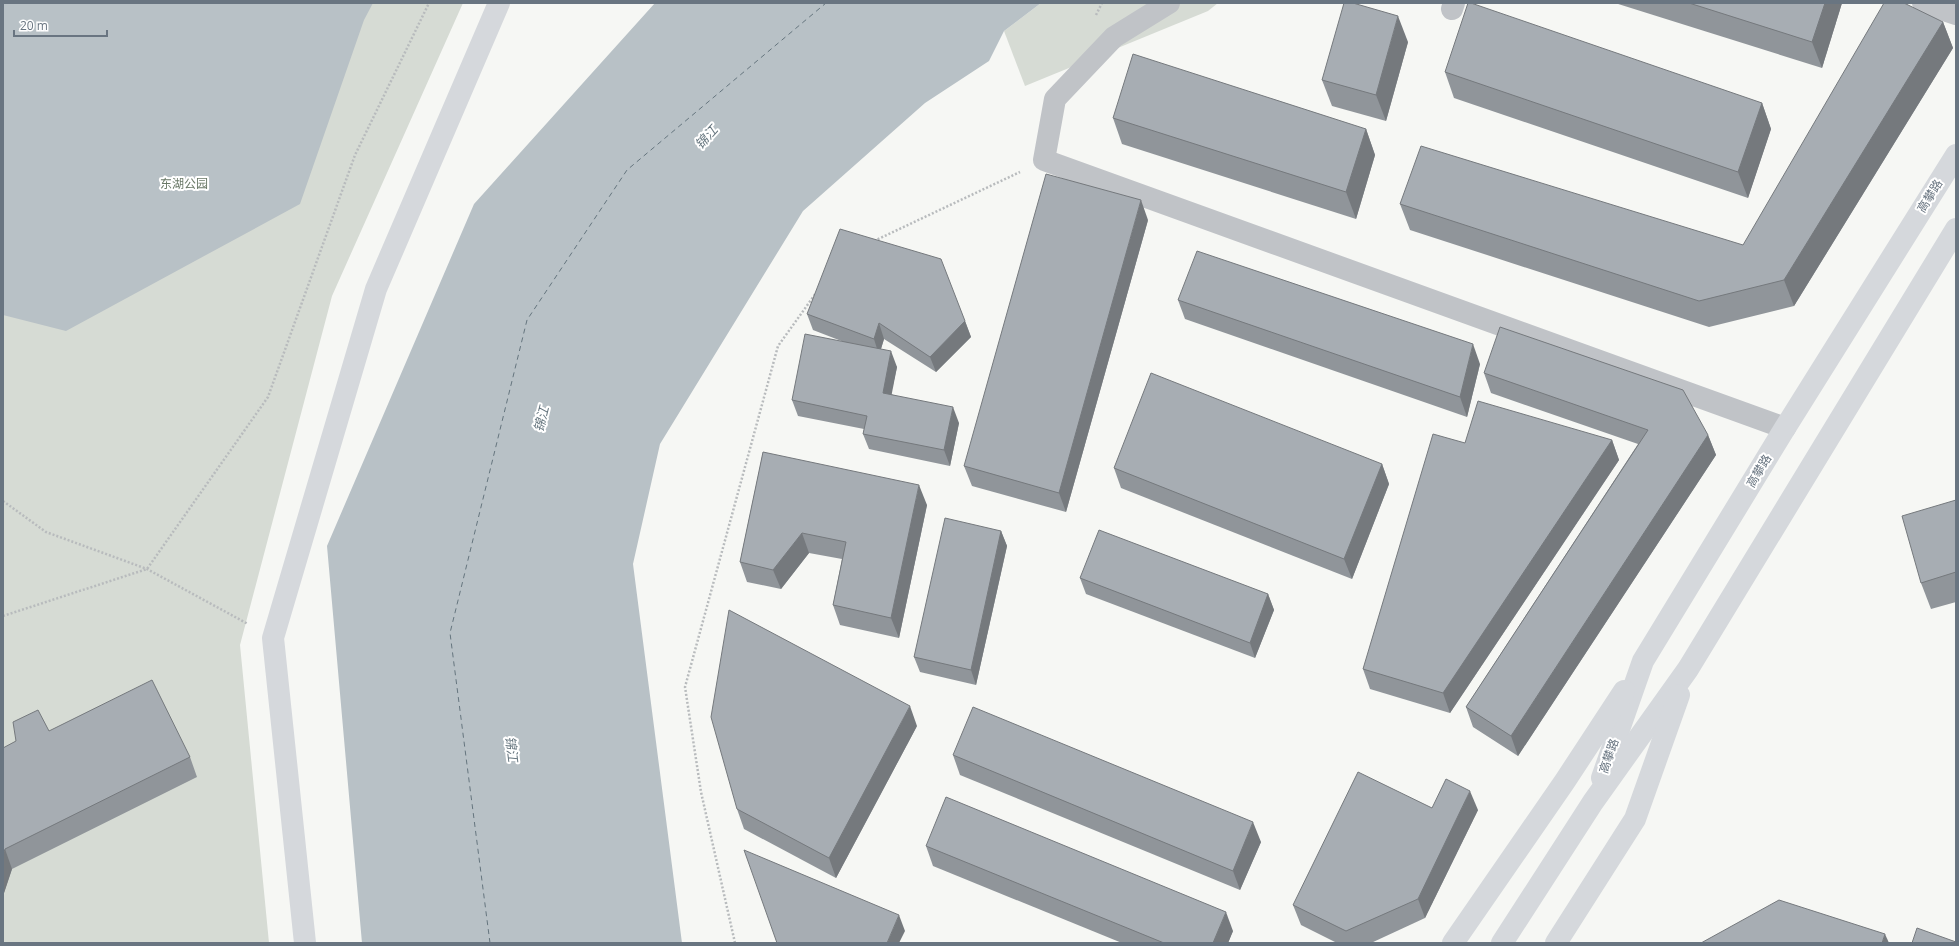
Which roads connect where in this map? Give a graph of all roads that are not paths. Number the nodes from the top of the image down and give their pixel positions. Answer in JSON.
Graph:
{"nodes":[{"id":1,"x":499,"y":3,"type":"edge"},
{"id":2,"x":1169,"y":3,"type":"edge"},
{"id":3,"x":1923,"y":3,"type":"edge"},
{"id":4,"x":1956,"y":14,"type":"edge"},
{"id":5,"x":1954,"y":165,"type":"edge"},
{"id":6,"x":1956,"y":229,"type":"edge"},
{"id":7,"x":1785,"y":428,"type":"junction"},
{"id":8,"x":1643,"y":661,"type":"junction"},
{"id":9,"x":1688,"y":669,"type":"junction"},
{"id":10,"x":1594,"y":802,"type":"junction"},
{"id":11,"x":305,"y":943,"type":"edge"},
{"id":12,"x":1454,"y":943,"type":"edge"},
{"id":13,"x":1502,"y":943,"type":"edge"},
{"id":14,"x":1556,"y":943,"type":"edge"}],
"edges":[{"from":1,"to":11,"type":"street"},
{"from":2,"to":7,"type":"street"},
{"from":3,"to":4,"type":"street"},
{"from":5,"to":7,"type":"street","name":"高攀路"},
{"from":6,"to":9,"type":"street","name":"高攀路"},
{"from":7,"to":8,"type":"street","name":"高攀路"},
{"from":8,"to":10,"type":"street","name":"高攀路"},
{"from":8,"to":12,"type":"street"},
{"from":9,"to":10,"type":"street","name":"高攀路"},
{"from":9,"to":14,"type":"street"},
{"from":10,"to":13,"type":"street","name":"高攀路"}]}
